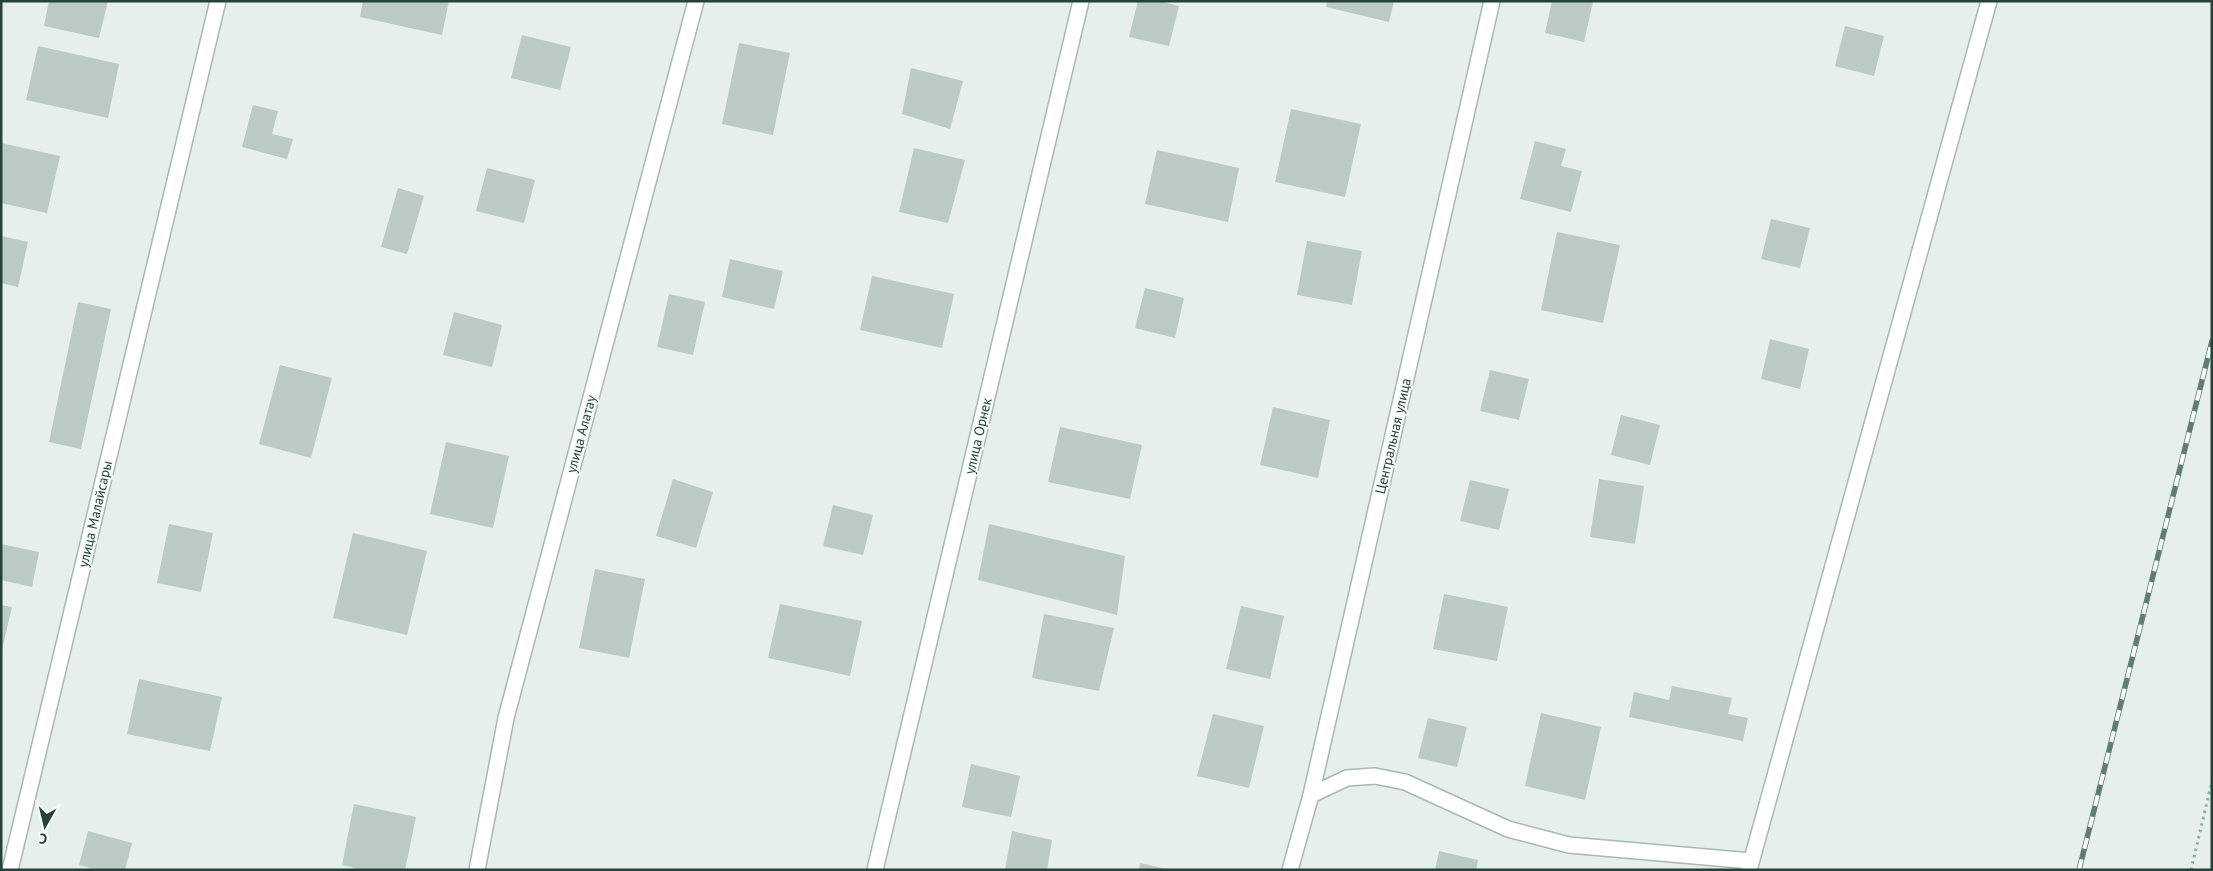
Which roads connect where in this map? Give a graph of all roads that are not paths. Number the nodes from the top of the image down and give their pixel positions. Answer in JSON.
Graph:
{"nodes":[{"id":1,"x":218,"y":1,"type":"edge"},
{"id":2,"x":696,"y":1,"type":"edge"},
{"id":3,"x":1081,"y":1,"type":"edge"},
{"id":4,"x":1492,"y":1,"type":"edge"},
{"id":5,"x":1989,"y":1,"type":"edge"},
{"id":6,"x":1311,"y":795,"type":"junction"},
{"id":7,"x":1750,"y":865,"type":"edge"},
{"id":8,"x":10,"y":870,"type":"edge"},
{"id":9,"x":477,"y":870,"type":"edge"},
{"id":10,"x":875,"y":870,"type":"edge"},
{"id":11,"x":1290,"y":870,"type":"edge"}],
"edges":[{"from":1,"to":8,"type":"street","name":"улица Малайсары"},
{"from":2,"to":9,"type":"street","name":"улица Алатау"},
{"from":3,"to":10,"type":"street","name":"улица Орнек"},
{"from":4,"to":6,"type":"street","name":"Центральная улица"},
{"from":5,"to":7,"type":"street"},
{"from":6,"to":7,"type":"street"},
{"from":6,"to":11,"type":"street","name":"Центральная улица"}]}
